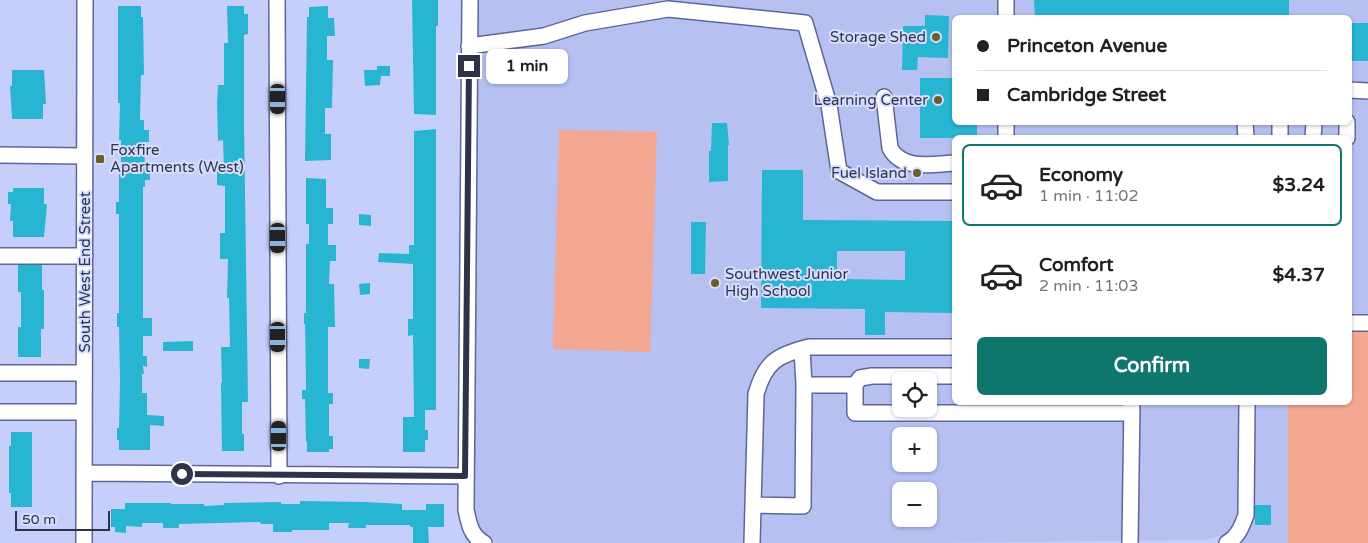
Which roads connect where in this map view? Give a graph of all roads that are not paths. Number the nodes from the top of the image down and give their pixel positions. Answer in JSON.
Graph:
{"nodes":[{"id":1,"x":85,"y":0,"type":"edge"},
{"id":2,"x":277,"y":0,"type":"edge"},
{"id":3,"x":470,"y":0,"type":"edge"},
{"id":4,"x":1006,"y":0,"type":"edge"},
{"id":5,"x":1006,"y":15,"type":"edge"},
{"id":6,"x":469,"y":46,"type":"junction"},
{"id":7,"x":1352,"y":90,"type":"edge"},
{"id":8,"x":1368,"y":91,"type":"edge"},
{"id":9,"x":884,"y":97,"type":"dead end"},
{"id":10,"x":0,"y":155,"type":"edge"},
{"id":11,"x":86,"y":156,"type":"junction"},
{"id":12,"x":952,"y":163,"type":"edge"},
{"id":13,"x":952,"y":192,"type":"edge"},
{"id":14,"x":0,"y":256,"type":"edge"},
{"id":15,"x":85,"y":256,"type":"junction"},
{"id":16,"x":1352,"y":323,"type":"edge"},
{"id":17,"x":1368,"y":323,"type":"edge"},
{"id":18,"x":952,"y":347,"type":"edge"},
{"id":19,"x":802,"y":349,"type":"junction"},
{"id":20,"x":0,"y":373,"type":"edge"},
{"id":21,"x":84,"y":373,"type":"junction"},
{"id":22,"x":952,"y":376,"type":"edge"},
{"id":23,"x":804,"y":385,"type":"junction"},
{"id":24,"x":854,"y":385,"type":"junction"},
{"id":25,"x":1248,"y":405,"type":"edge"},
{"id":26,"x":1132,"y":408,"type":"edge"},
{"id":27,"x":0,"y":412,"type":"edge"},
{"id":28,"x":84,"y":412,"type":"junction"},
{"id":29,"x":84,"y":473,"type":"junction"},
{"id":30,"x":279,"y":476,"type":"junction"},
{"id":31,"x":465,"y":476,"type":"junction"},
{"id":32,"x":753,"y":505,"type":"junction"},
{"id":33,"x":480,"y":541,"type":"edge"},
{"id":34,"x":84,"y":543,"type":"edge"},
{"id":35,"x":752,"y":543,"type":"edge"},
{"id":36,"x":1130,"y":543,"type":"edge"},
{"id":37,"x":1227,"y":543,"type":"edge"}],
"edges":[{"from":1,"to":11,"type":"street","name":"South West End Street"},
{"from":2,"to":30,"type":"street"},
{"from":3,"to":6,"type":"street"},
{"from":4,"to":5,"type":"street"},
{"from":6,"to":13,"type":"street"},
{"from":6,"to":31,"type":"street"},
{"from":7,"to":8,"type":"street"},
{"from":9,"to":12,"type":"street"},
{"from":10,"to":11,"type":"street"},
{"from":11,"to":15,"type":"street","name":"South West End Street"},
{"from":14,"to":15,"type":"street"},
{"from":15,"to":21,"type":"street","name":"South West End Street"},
{"from":16,"to":17,"type":"street"},
{"from":18,"to":19,"type":"street"},
{"from":19,"to":23,"type":"street"},
{"from":19,"to":32,"type":"street"},
{"from":20,"to":21,"type":"street"},
{"from":21,"to":28,"type":"street","name":"South West End Street"},
{"from":22,"to":24,"type":"street"},
{"from":23,"to":24,"type":"street"},
{"from":23,"to":32,"type":"street"},
{"from":24,"to":26,"type":"street"},
{"from":25,"to":37,"type":"street"},
{"from":26,"to":36,"type":"street"},
{"from":27,"to":28,"type":"street"},
{"from":28,"to":29,"type":"street","name":"South West End Street"},
{"from":29,"to":30,"type":"street"},
{"from":29,"to":34,"type":"street","name":"South West End Street"},
{"from":30,"to":31,"type":"street"},
{"from":31,"to":33,"type":"street"},
{"from":32,"to":35,"type":"street"}]}
